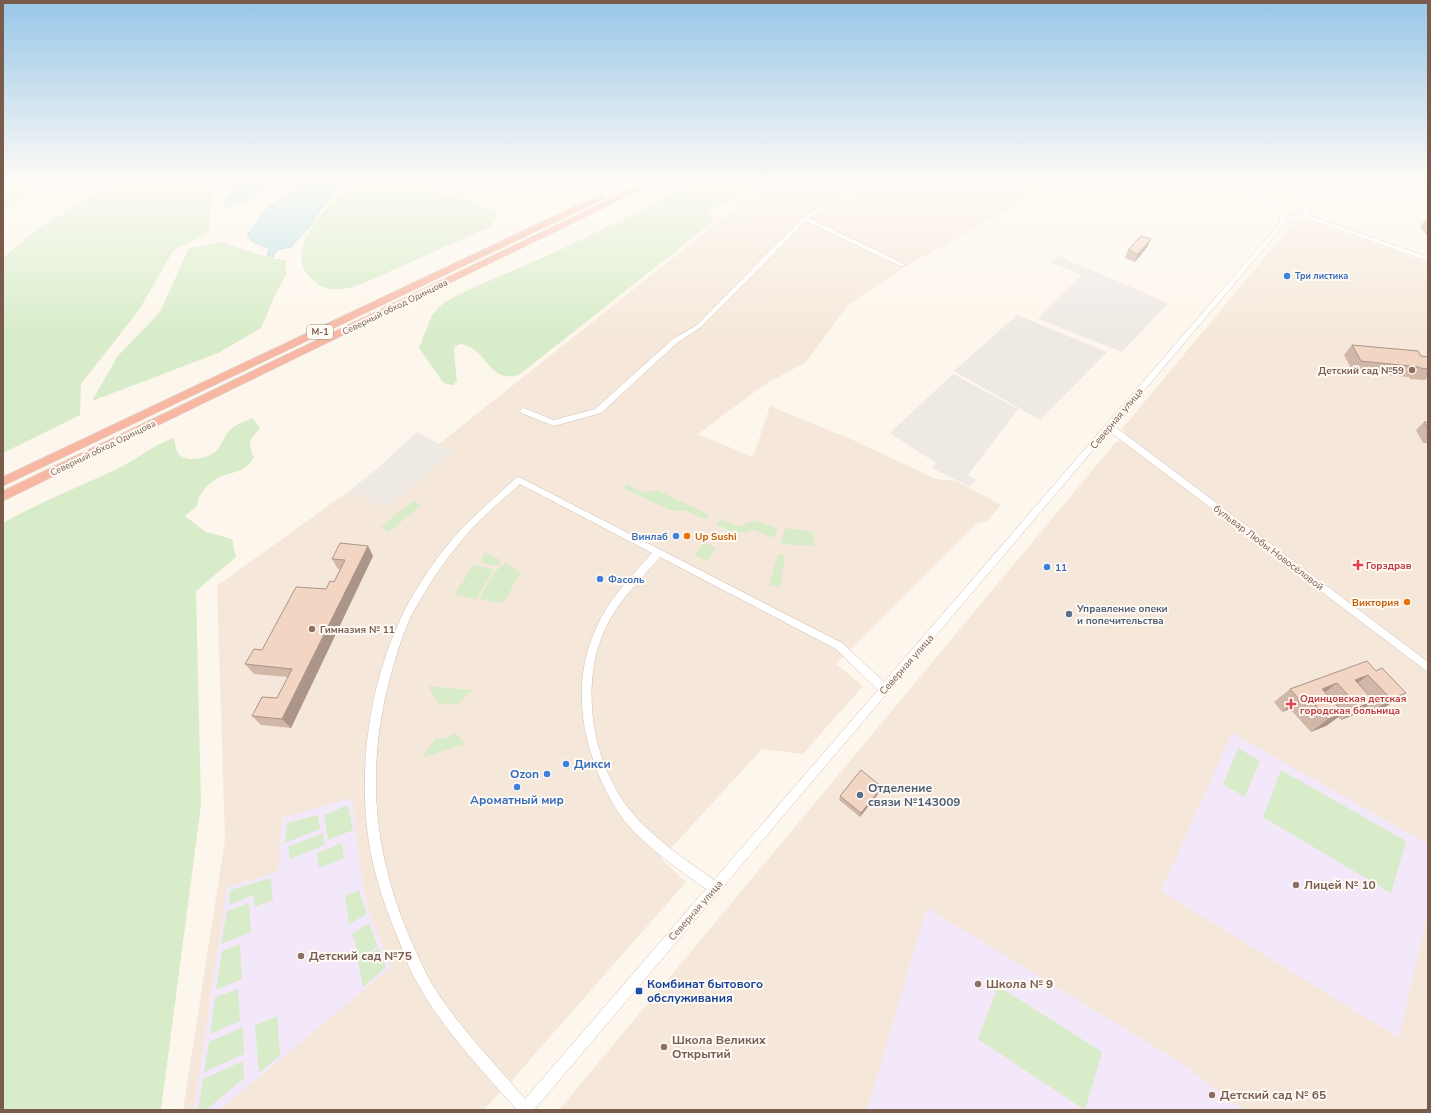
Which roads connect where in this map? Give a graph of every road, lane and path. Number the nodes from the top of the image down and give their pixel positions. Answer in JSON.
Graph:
{"nodes":[{"id":1,"x":528,"y":232,"type":"edge"},
{"id":2,"x":550,"y":232,"type":"edge"},
{"id":3,"x":791,"y":232,"type":"edge"},
{"id":4,"x":834,"y":232,"type":"edge"},
{"id":5,"x":1275,"y":232,"type":"edge"},
{"id":6,"x":1351,"y":232,"type":"edge"},
{"id":7,"x":1428,"y":259,"type":"edge"},
{"id":8,"x":902,"y":265,"type":"dead end"},
{"id":9,"x":524,"y":411,"type":"dead end"},
{"id":10,"x":1109,"y":427,"type":"junction"},
{"id":11,"x":3,"y":482,"type":"edge"},
{"id":12,"x":3,"y":496,"type":"edge"},
{"id":13,"x":659,"y":552,"type":"junction"},
{"id":14,"x":1428,"y":668,"type":"edge"},
{"id":15,"x":884,"y":689,"type":"junction"},
{"id":16,"x":714,"y":888,"type":"junction"},
{"id":17,"x":525,"y":1110,"type":"edge"}],
"edges":[{"from":1,"to":11,"type":"highway","name":"Северный обход Одинцова","number":"М-1"},
{"from":2,"to":12,"type":"highway","name":"Северный обход Одинцова","number":"М-1"},
{"from":3,"to":9,"type":"street"},
{"from":4,"to":8,"type":"street"},
{"from":5,"to":10,"type":"street","name":"Северная улица"},
{"from":6,"to":7,"type":"street"},
{"from":10,"to":14,"type":"street","name":"бульвар Любы Новосёловой"},
{"from":10,"to":15,"type":"street","name":"Северная улица"},
{"from":13,"to":15,"type":"street"},
{"from":13,"to":16,"type":"street"},
{"from":13,"to":17,"type":"street"},
{"from":15,"to":16,"type":"street","name":"Северная улица"},
{"from":16,"to":17,"type":"street","name":"Северная улица"}]}
